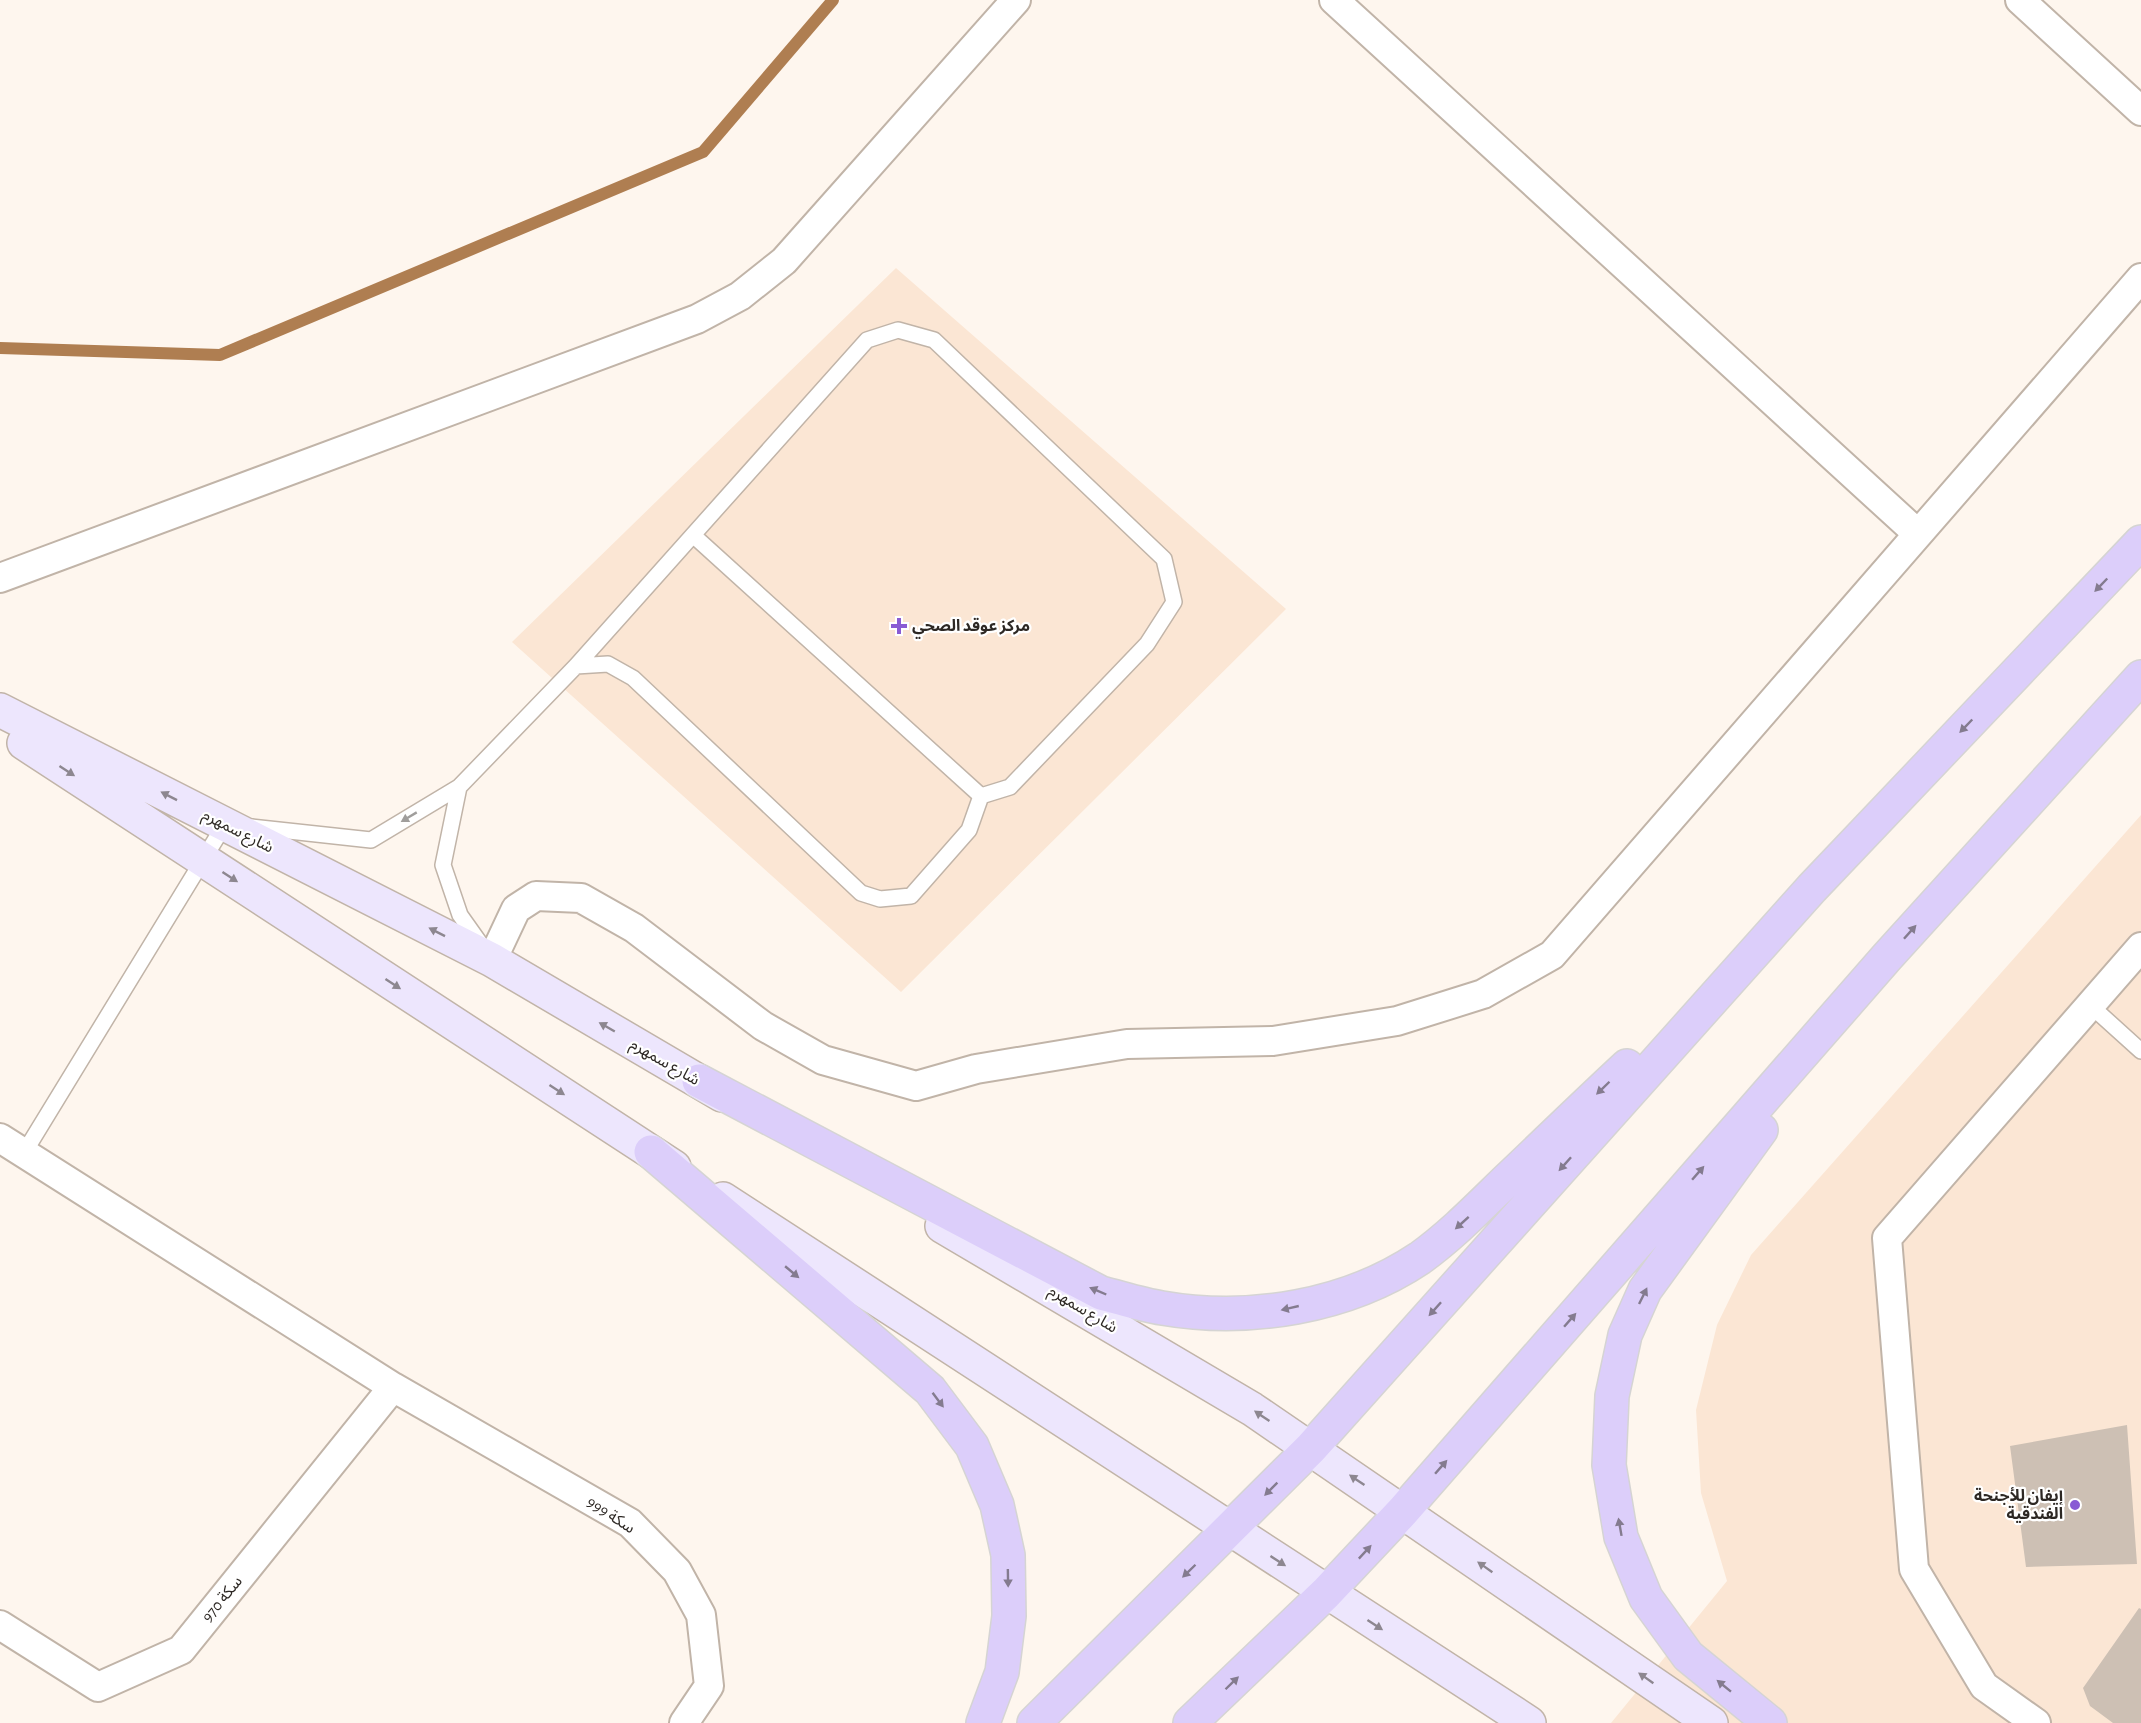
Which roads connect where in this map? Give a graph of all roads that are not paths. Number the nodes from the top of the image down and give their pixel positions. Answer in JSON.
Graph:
{"nodes":[{"id":1,"x":1016,"y":0,"type":"edge"},
{"id":2,"x":1334,"y":0,"type":"edge"},
{"id":3,"x":2020,"y":0,"type":"edge"},
{"id":4,"x":2141,"y":111,"type":"edge"},
{"id":5,"x":2141,"y":278,"type":"edge"},
{"id":6,"x":1918,"y":534,"type":"junction"},
{"id":7,"x":694,"y":536,"type":"junction"},
{"id":8,"x":2141,"y":542,"type":"edge"},
{"id":9,"x":0,"y":578,"type":"edge"},
{"id":10,"x":576,"y":666,"type":"junction"},
{"id":11,"x":2141,"y":677,"type":"edge"},
{"id":12,"x":0,"y":710,"type":"edge"},
{"id":13,"x":0,"y":727,"type":"edge"},
{"id":14,"x":459,"y":787,"type":"junction"},
{"id":15,"x":981,"y":796,"type":"junction"},
{"id":16,"x":224,"y":824,"type":"junction"},
{"id":17,"x":203,"y":859,"type":"junction"},
{"id":18,"x":1812,"y":888,"type":"junction"},
{"id":19,"x":2141,"y":947,"type":"edge"},
{"id":20,"x":1887,"y":957,"type":"junction"},
{"id":21,"x":492,"y":960,"type":"junction"},
{"id":22,"x":2090,"y":1005,"type":"junction"},
{"id":23,"x":2141,"y":1051,"type":"edge"},
{"id":24,"x":699,"y":1081,"type":"junction"},
{"id":25,"x":12,"y":1146,"type":"edge"},
{"id":26,"x":651,"y":1152,"type":"junction"},
{"id":27,"x":393,"y":1387,"type":"junction"},
{"id":28,"x":1311,"y":1449,"type":"junction"},
{"id":29,"x":1403,"y":1511,"type":"junction"},
{"id":30,"x":1230,"y":1530,"type":"junction"},
{"id":31,"x":1326,"y":1593,"type":"junction"},
{"id":32,"x":0,"y":1625,"type":"edge"},
{"id":33,"x":684,"y":1723,"type":"edge"},
{"id":34,"x":984,"y":1723,"type":"edge"},
{"id":35,"x":1034,"y":1723,"type":"edge"},
{"id":36,"x":1190,"y":1723,"type":"edge"},
{"id":37,"x":1528,"y":1723,"type":"edge"},
{"id":38,"x":1711,"y":1723,"type":"edge"},
{"id":39,"x":1770,"y":1723,"type":"edge"},
{"id":40,"x":2036,"y":1723,"type":"edge"}],
"edges":[{"from":1,"to":9,"type":"street"},
{"from":2,"to":6,"type":"street"},
{"from":3,"to":4,"type":"street"},
{"from":5,"to":6,"type":"street"},
{"from":6,"to":21,"type":"street"},
{"from":7,"to":10,"type":"lane"},
{"from":7,"to":15,"type":"lane"},
{"from":7,"to":15,"type":"lane"},
{"from":8,"to":18,"type":"main road","one_way":true},
{"from":10,"to":14,"type":"lane"},
{"from":10,"to":15,"type":"lane"},
{"from":20,"to":11,"type":"main road","one_way":true},
{"from":16,"to":12,"type":"street","name":"شارع سمهرم","one_way":true},
{"from":13,"to":17,"type":"street","one_way":true},
{"from":14,"to":16,"type":"lane","one_way":true},
{"from":14,"to":21,"type":"lane"},
{"from":16,"to":17,"type":"lane"},
{"from":21,"to":16,"type":"street","name":"شارع سمهرم","one_way":true},
{"from":17,"to":25,"type":"lane"},
{"from":17,"to":26,"type":"street","one_way":true},
{"from":18,"to":24,"type":"main road","one_way":true},
{"from":18,"to":28,"type":"main road","one_way":true},
{"from":19,"to":22,"type":"street"},
{"from":29,"to":20,"type":"main road","one_way":true},
{"from":39,"to":20,"type":"main road","one_way":true},
{"from":24,"to":21,"type":"street","name":"شارع سمهرم","one_way":true},
{"from":22,"to":23,"type":"lane"},
{"from":22,"to":40,"type":"street"},
{"from":28,"to":24,"type":"street","name":"شارع سمهرم","one_way":true},
{"from":25,"to":27,"type":"street","name":"سكة 999"},
{"from":26,"to":30,"type":"street"},
{"from":26,"to":34,"type":"main road","one_way":true},
{"from":27,"to":32,"type":"street","name":"سكة 970"},
{"from":27,"to":33,"type":"street","name":"سكة 999"},
{"from":29,"to":28,"type":"street","name":"شارع سمهرم","one_way":true},
{"from":28,"to":30,"type":"main road","one_way":true},
{"from":31,"to":29,"type":"main road","one_way":true},
{"from":38,"to":29,"type":"street","name":"شارع سمهرم","one_way":true},
{"from":30,"to":31,"type":"street","one_way":true},
{"from":30,"to":35,"type":"main road","one_way":true},
{"from":36,"to":31,"type":"main road","one_way":true},
{"from":31,"to":37,"type":"street","one_way":true}]}
